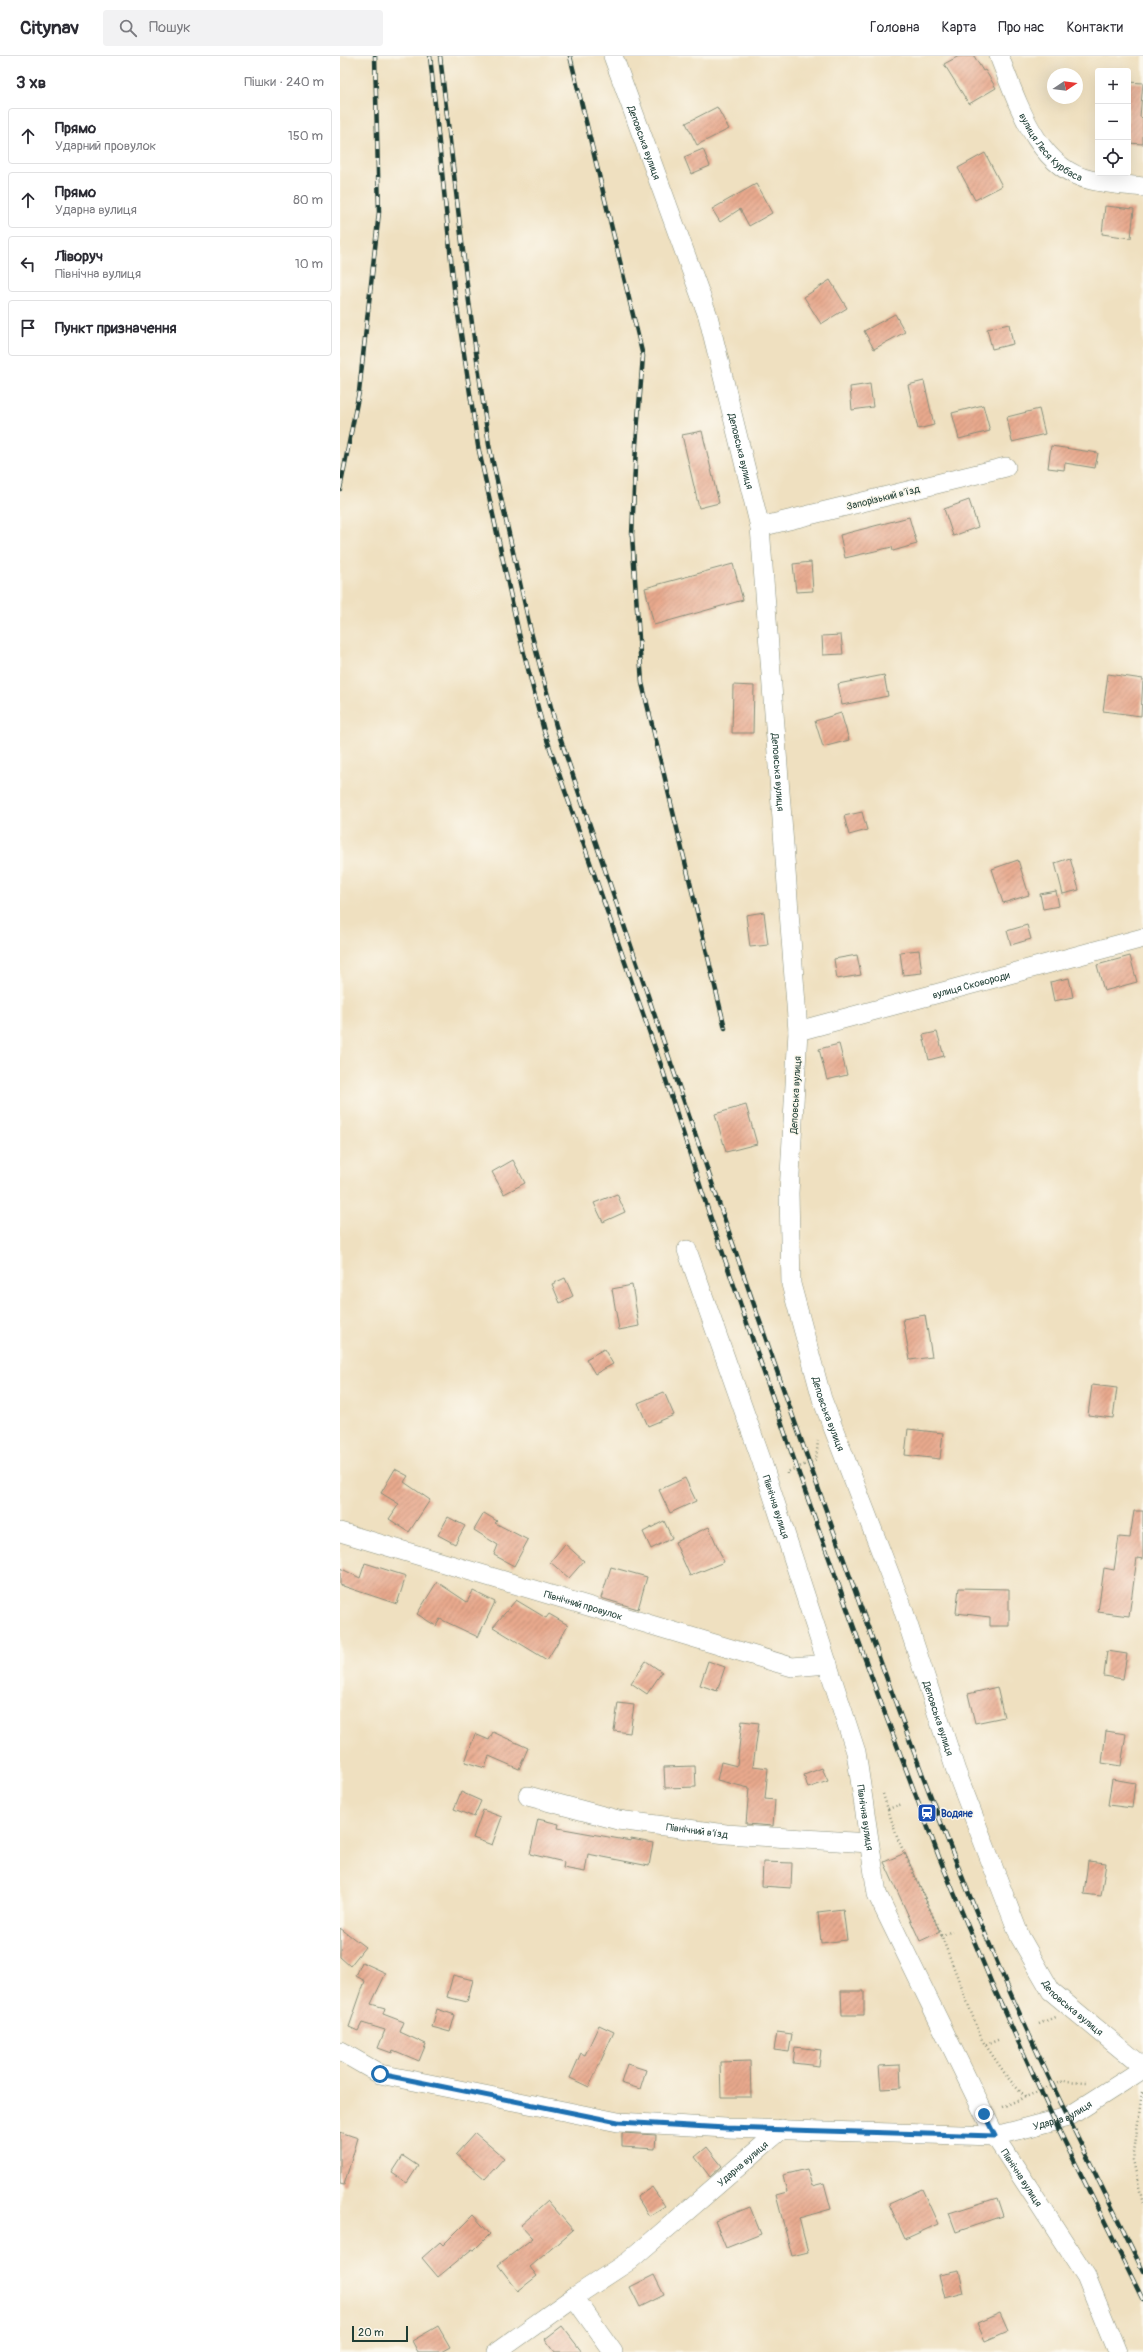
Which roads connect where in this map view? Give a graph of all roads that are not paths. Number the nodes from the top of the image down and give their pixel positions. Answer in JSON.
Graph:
{"nodes":[{"id":1,"x":613,"y":56,"type":"edge"},
{"id":2,"x":999,"y":56,"type":"edge"},
{"id":3,"x":1143,"y":187,"type":"edge"},
{"id":4,"x":1006,"y":466,"type":"dead end"},
{"id":5,"x":760,"y":527,"type":"junction"},
{"id":6,"x":1143,"y":938,"type":"edge"},
{"id":7,"x":798,"y":1031,"type":"junction"},
{"id":8,"x":687,"y":1250,"type":"dead end"},
{"id":9,"x":340,"y":1532,"type":"edge"},
{"id":10,"x":828,"y":1664,"type":"junction"},
{"id":11,"x":528,"y":1796,"type":"dead end"},
{"id":12,"x":869,"y":1843,"type":"junction"},
{"id":13,"x":340,"y":2051,"type":"edge"},
{"id":14,"x":1143,"y":2074,"type":"edge"},
{"id":15,"x":782,"y":2129,"type":"junction"},
{"id":16,"x":995,"y":2136,"type":"junction"},
{"id":17,"x":574,"y":2297,"type":"junction"},
{"id":18,"x":497,"y":2352,"type":"edge"},
{"id":19,"x":613,"y":2352,"type":"edge"},
{"id":20,"x":1117,"y":2352,"type":"edge"}],
"edges":[{"from":1,"to":5,"type":"street","name":"Деповська вулиця"},
{"from":2,"to":3,"type":"street","name":"вулиця Леся Курбаса"},
{"from":4,"to":5,"type":"street","name":"Запорізький вʼїзд"},
{"from":5,"to":7,"type":"street","name":"Деповська вулиця"},
{"from":6,"to":7,"type":"street","name":"вулиця Сковороди"},
{"from":7,"to":14,"type":"street","name":"Деповська вулиця"},
{"from":8,"to":10,"type":"street","name":"Північна вулиця"},
{"from":9,"to":10,"type":"street","name":"Північний провулок"},
{"from":10,"to":12,"type":"street","name":"Північна вулиця"},
{"from":11,"to":12,"type":"street","name":"Північний в'їзд"},
{"from":12,"to":16,"type":"street","name":"Північна вулиця"},
{"from":13,"to":15,"type":"street"},
{"from":14,"to":16,"type":"street","name":"Ударна вулиця"},
{"from":15,"to":16,"type":"street","name":"Ударна вулиця"},
{"from":15,"to":17,"type":"street","name":"Ударна вулиця"},
{"from":16,"to":20,"type":"street","name":"Північна вулиця"},
{"from":17,"to":18,"type":"street","name":"Ударна вулиця"},
{"from":17,"to":19,"type":"street"}]}
